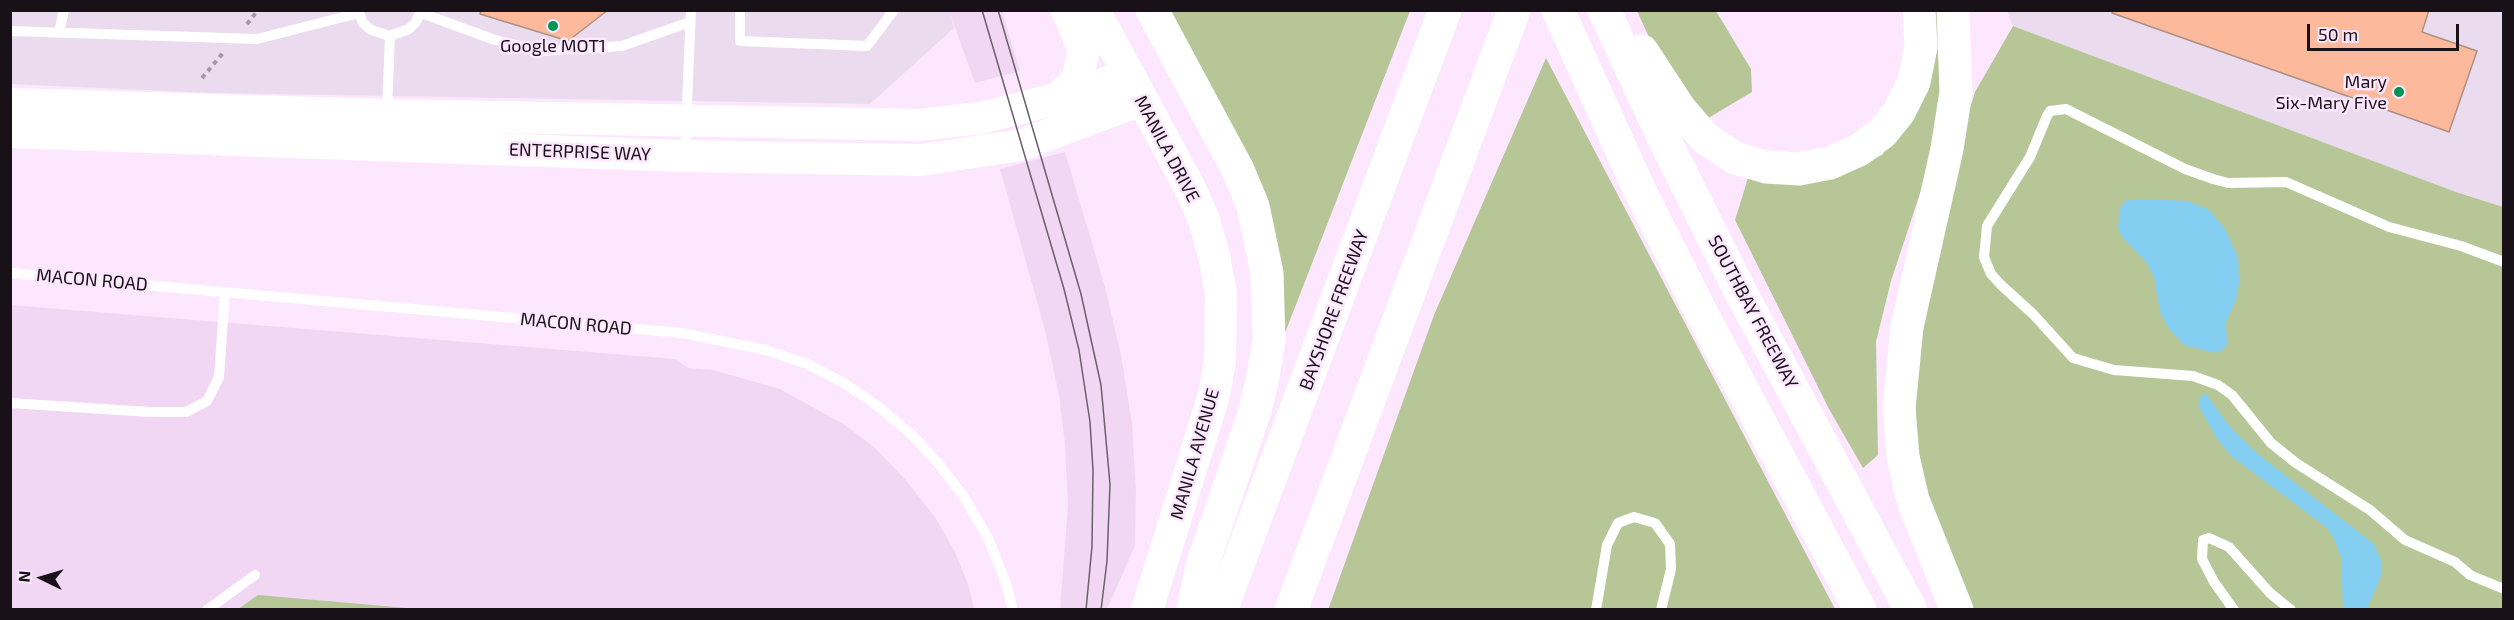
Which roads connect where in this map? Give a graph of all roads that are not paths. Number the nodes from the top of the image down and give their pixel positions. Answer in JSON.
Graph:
{"nodes":[{"id":1,"x":64,"y":10,"type":"edge"},
{"id":2,"x":691,"y":10,"type":"edge"},
{"id":3,"x":740,"y":10,"type":"edge"},
{"id":4,"x":894,"y":10,"type":"edge"},
{"id":5,"x":1066,"y":10,"type":"edge"},
{"id":6,"x":1094,"y":10,"type":"edge"},
{"id":7,"x":1152,"y":10,"type":"edge"},
{"id":8,"x":1445,"y":10,"type":"edge"},
{"id":9,"x":1514,"y":10,"type":"edge"},
{"id":10,"x":1558,"y":10,"type":"edge"},
{"id":11,"x":1604,"y":10,"type":"edge"},
{"id":12,"x":1621,"y":10,"type":"edge"},
{"id":13,"x":1919,"y":10,"type":"edge"},
{"id":14,"x":1953,"y":10,"type":"edge"},
{"id":15,"x":358,"y":12,"type":"edge"},
{"id":16,"x":421,"y":12,"type":"edge"},
{"id":17,"x":690,"y":22,"type":"junction"},
{"id":18,"x":10,"y":31,"type":"edge"},
{"id":19,"x":59,"y":33,"type":"junction"},
{"id":20,"x":390,"y":36,"type":"junction"},
{"id":21,"x":1134,"y":88,"type":"junction"},
{"id":22,"x":1058,"y":98,"type":"junction"},
{"id":23,"x":10,"y":104,"type":"edge"},
{"id":24,"x":387,"y":115,"type":"junction"},
{"id":25,"x":686,"y":121,"type":"junction"},
{"id":26,"x":10,"y":132,"type":"edge"},
{"id":27,"x":685,"y":156,"type":"junction"},
{"id":28,"x":2504,"y":262,"type":"edge"},
{"id":29,"x":10,"y":273,"type":"edge"},
{"id":30,"x":225,"y":292,"type":"junction"},
{"id":31,"x":1221,"y":294,"type":"joint"},
{"id":32,"x":10,"y":403,"type":"edge"},
{"id":33,"x":255,"y":575,"type":"dead end"},
{"id":34,"x":2504,"y":589,"type":"edge"},
{"id":35,"x":207,"y":609,"type":"edge"},
{"id":36,"x":1013,"y":609,"type":"edge"},
{"id":37,"x":1146,"y":609,"type":"edge"},
{"id":38,"x":1193,"y":609,"type":"edge"},
{"id":39,"x":1221,"y":609,"type":"edge"},
{"id":40,"x":1291,"y":609,"type":"edge"},
{"id":41,"x":1596,"y":609,"type":"edge"},
{"id":42,"x":1661,"y":609,"type":"edge"},
{"id":43,"x":1860,"y":609,"type":"edge"},
{"id":44,"x":1911,"y":609,"type":"edge"},
{"id":45,"x":1957,"y":609,"type":"edge"},
{"id":46,"x":2234,"y":609,"type":"edge"},
{"id":47,"x":2291,"y":609,"type":"edge"}],
"edges":[{"from":1,"to":19,"type":"lane"},
{"from":2,"to":17,"type":"lane"},
{"from":3,"to":4,"type":"lane"},
{"from":5,"to":22,"type":"street"},
{"from":6,"to":21,"type":"street","name":"MANILA DRIVE"},
{"from":7,"to":38,"type":"highway"},
{"from":8,"to":39,"type":"highway","name":"BAYSHORE FREEWAY"},
{"from":9,"to":40,"type":"highway"},
{"from":10,"to":43,"type":"highway"},
{"from":11,"to":44,"type":"highway","name":"SOUTHBAY FREEWAY"},
{"from":12,"to":13,"type":"highway"},
{"from":14,"to":45,"type":"highway"},
{"from":15,"to":19,"type":"lane"},
{"from":15,"to":20,"type":"lane"},
{"from":16,"to":17,"type":"lane"},
{"from":16,"to":20,"type":"lane"},
{"from":17,"to":25,"type":"lane"},
{"from":18,"to":19,"type":"lane"},
{"from":20,"to":24,"type":"lane"},
{"from":21,"to":22,"type":"street","name":"ENTERPRISE WAY"},
{"from":21,"to":27,"type":"street","name":"ENTERPRISE WAY"},
{"from":21,"to":31,"type":"street","name":"MANILA DRIVE"},
{"from":22,"to":25,"type":"street","name":"ENTERPRISE WAY"},
{"from":23,"to":24,"type":"street","name":"ENTERPRISE WAY"},
{"from":24,"to":25,"type":"street","name":"ENTERPRISE WAY"},
{"from":25,"to":27,"type":"lane"},
{"from":26,"to":27,"type":"street","name":"ENTERPRISE WAY"},
{"from":28,"to":34,"type":"lane"},
{"from":29,"to":30,"type":"lane","name":"MACON ROAD"},
{"from":30,"to":32,"type":"lane"},
{"from":30,"to":36,"type":"lane","name":"MACON ROAD"},
{"from":31,"to":37,"type":"street","name":"MANILA AVENUE"},
{"from":33,"to":35,"type":"lane"},
{"from":41,"to":42,"type":"lane"},
{"from":46,"to":47,"type":"lane"}]}
